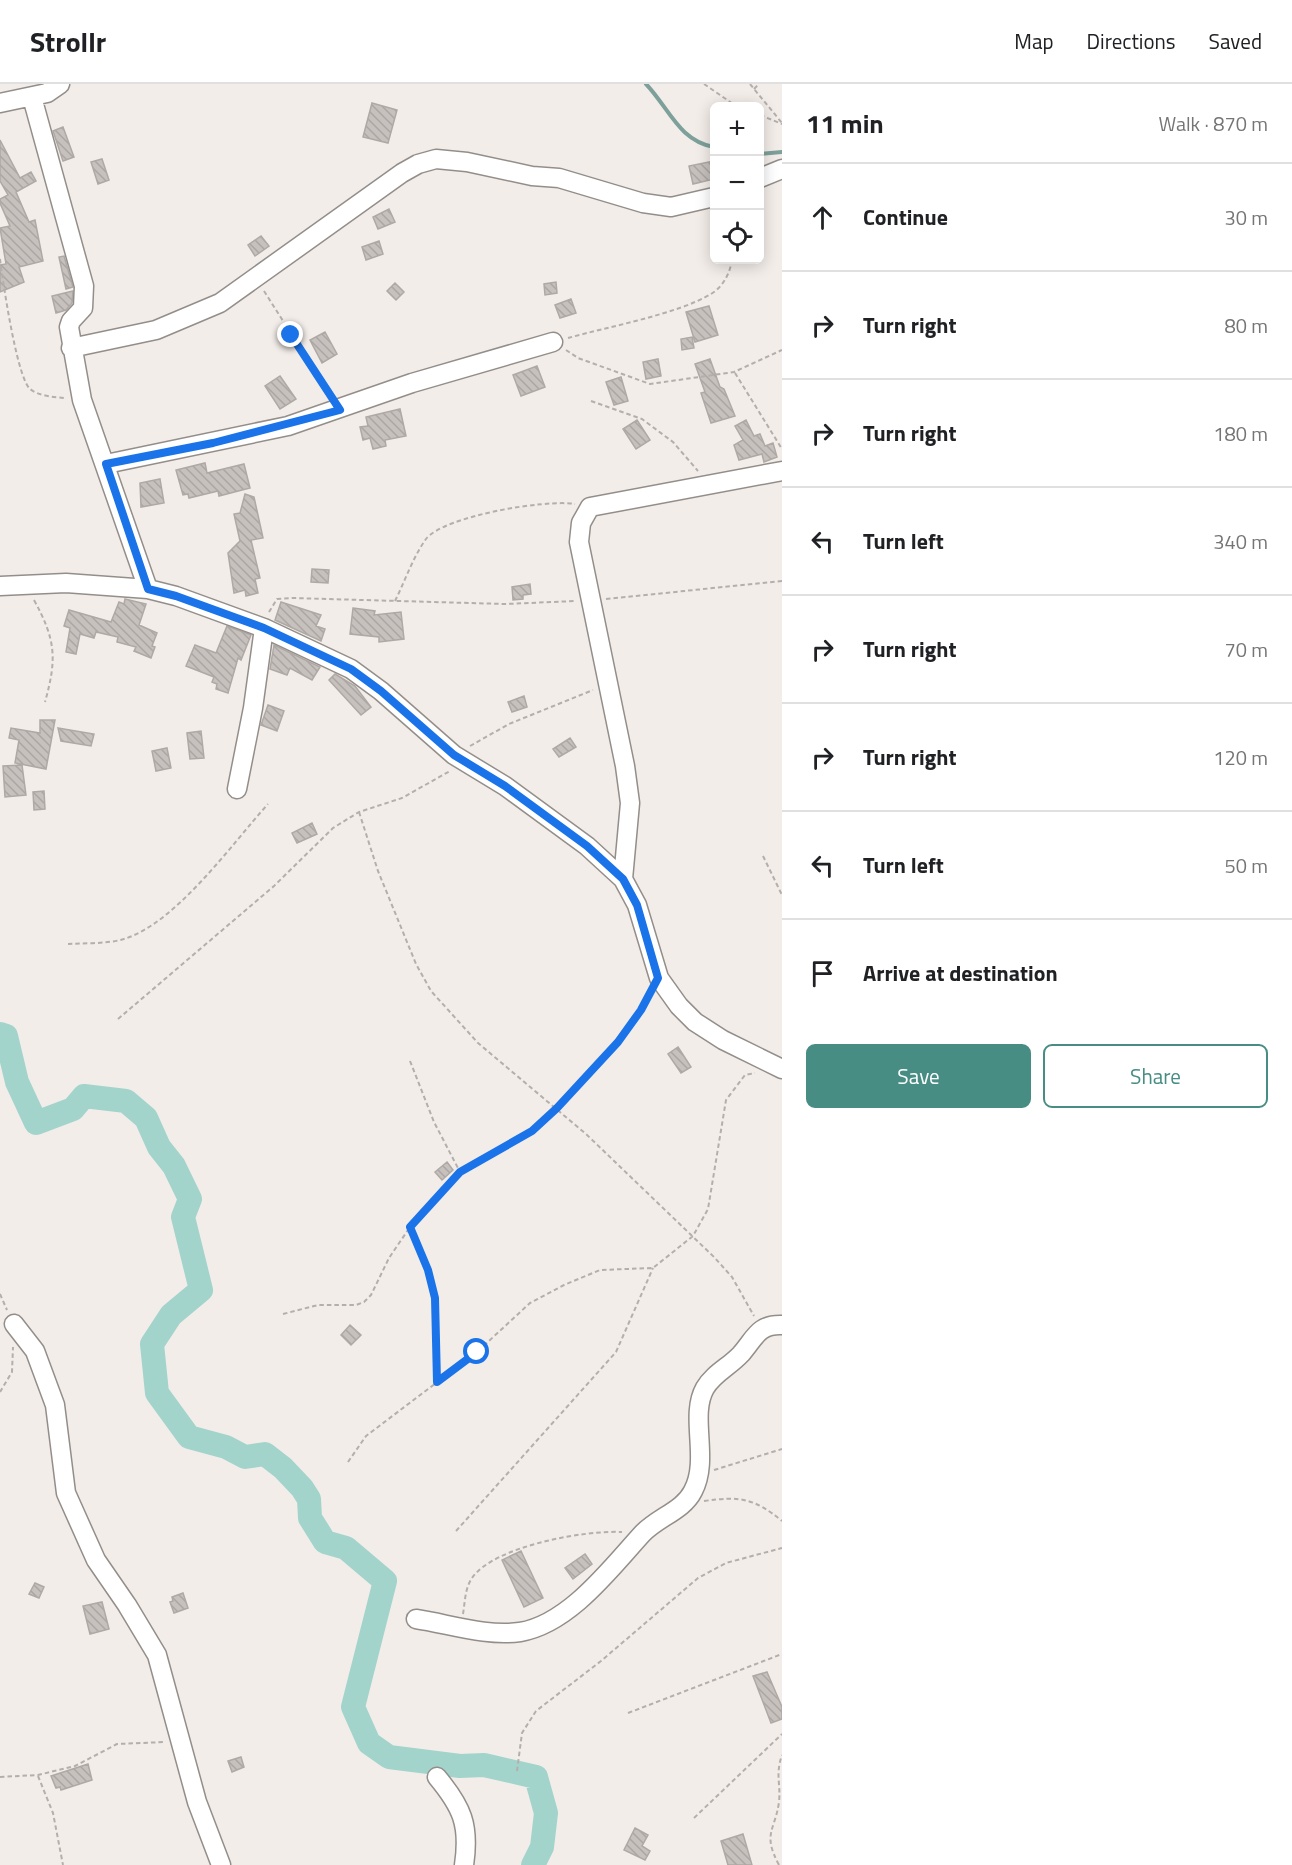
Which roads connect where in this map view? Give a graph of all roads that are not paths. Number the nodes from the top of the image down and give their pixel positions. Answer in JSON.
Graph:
{"nodes":[{"id":1,"x":60,"y":84,"type":"edge"},
{"id":2,"x":32,"y":97,"type":"junction"},
{"id":3,"x":0,"y":103,"type":"edge"},
{"id":4,"x":782,"y":169,"type":"edge"},
{"id":5,"x":764,"y":176,"type":"edge"},
{"id":6,"x":710,"y":198,"type":"edge"},
{"id":7,"x":554,"y":342,"type":"road end"},
{"id":8,"x":71,"y":348,"type":"junction"},
{"id":9,"x":106,"y":464,"type":"junction"},
{"id":10,"x":782,"y":471,"type":"edge"},
{"id":11,"x":0,"y":586,"type":"edge"},
{"id":12,"x":148,"y":589,"type":"junction"},
{"id":13,"x":264,"y":628,"type":"junction"},
{"id":14,"x":237,"y":789,"type":"dead end"},
{"id":15,"x":623,"y":879,"type":"junction"},
{"id":16,"x":782,"y":1069,"type":"edge"},
{"id":17,"x":14,"y":1324,"type":"dead end"},
{"id":18,"x":782,"y":1325,"type":"edge"},
{"id":19,"x":416,"y":1619,"type":"dead end"},
{"id":20,"x":437,"y":1777,"type":"dead end"},
{"id":21,"x":221,"y":1865,"type":"edge"},
{"id":22,"x":464,"y":1865,"type":"edge"}],
"edges":[{"from":1,"to":2,"type":"street"},
{"from":2,"to":3,"type":"street"},
{"from":2,"to":8,"type":"street"},
{"from":4,"to":5,"type":"street"},
{"from":6,"to":8,"type":"street"},
{"from":7,"to":9,"type":"street"},
{"from":8,"to":9,"type":"street"},
{"from":9,"to":12,"type":"street"},
{"from":10,"to":15,"type":"street"},
{"from":11,"to":12,"type":"street"},
{"from":12,"to":13,"type":"street"},
{"from":13,"to":14,"type":"street"},
{"from":13,"to":15,"type":"street"},
{"from":15,"to":16,"type":"street"},
{"from":17,"to":21,"type":"street"},
{"from":18,"to":19,"type":"street"},
{"from":20,"to":22,"type":"street"}]}
